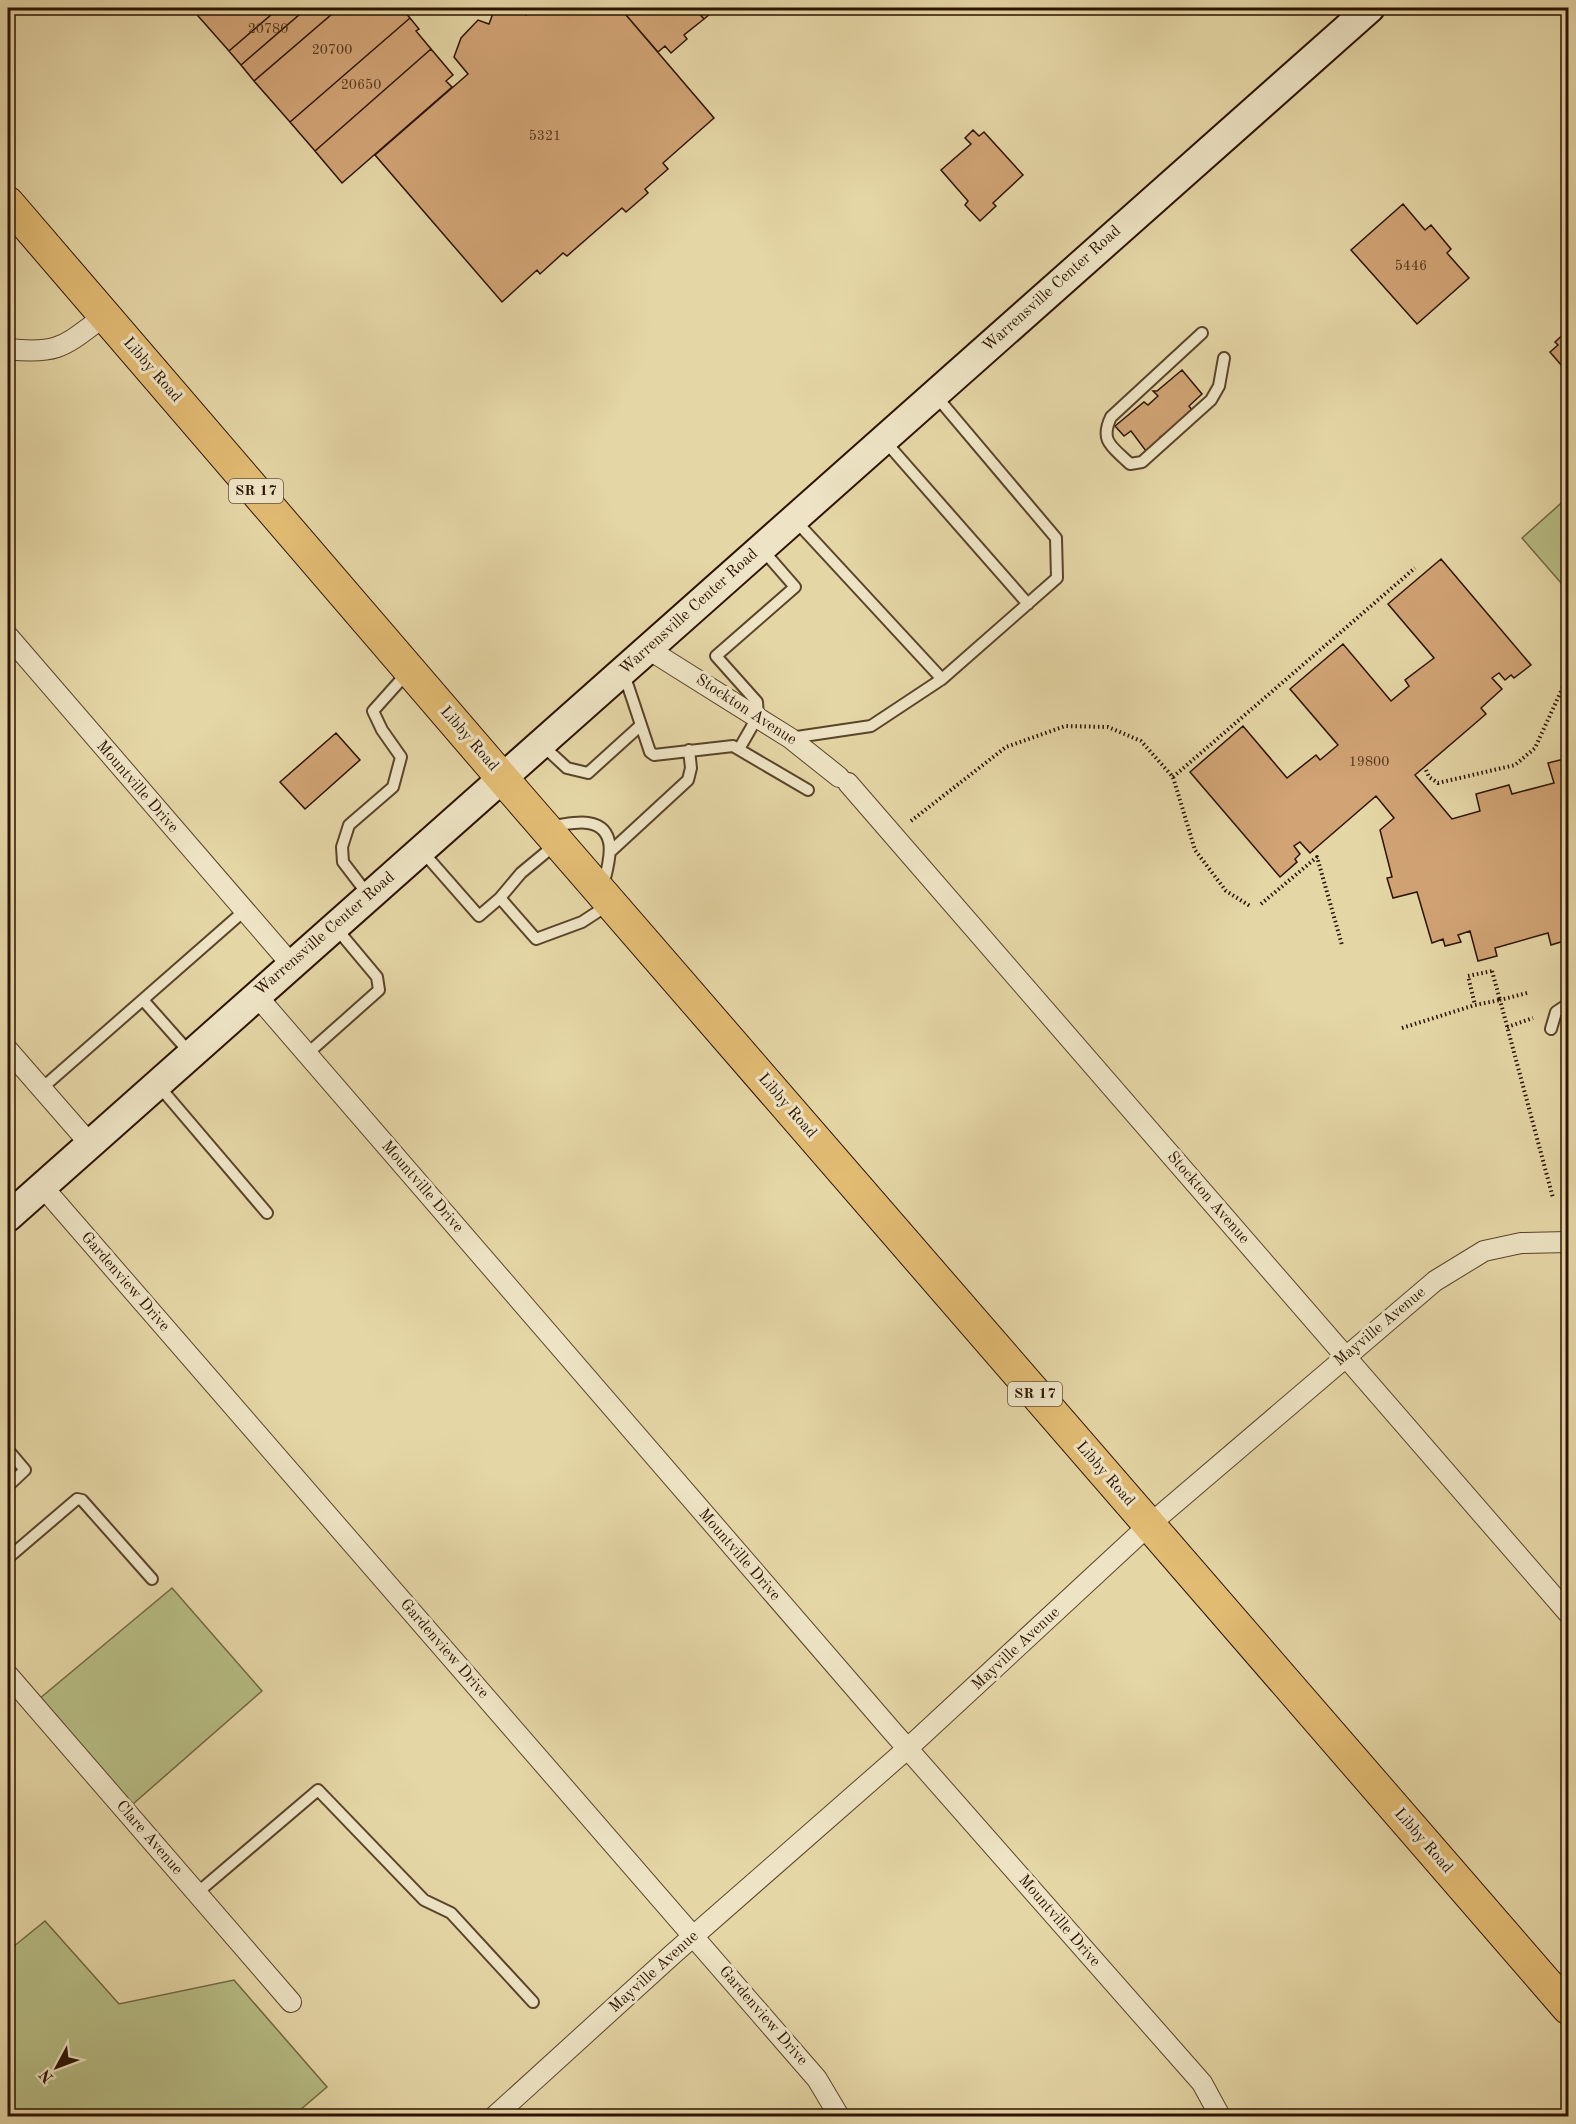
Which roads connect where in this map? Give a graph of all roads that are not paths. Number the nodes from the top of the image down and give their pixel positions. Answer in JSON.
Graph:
{"nodes":[{"id":1,"x":1370,"y":8,"type":"edge"},
{"id":2,"x":8,"y":202,"type":"edge"},
{"id":3,"x":105,"y":315,"type":"junction"},
{"id":4,"x":1202,"y":333,"type":"dead end"},
{"id":5,"x":8,"y":349,"type":"edge"},
{"id":6,"x":1224,"y":358,"type":"dead end"},
{"id":7,"x":934,"y":394,"type":"junction"},
{"id":8,"x":883,"y":439,"type":"junction"},
{"id":9,"x":794,"y":519,"type":"junction"},
{"id":10,"x":760,"y":548,"type":"junction"},
{"id":11,"x":1028,"y":603,"type":"junction"},
{"id":12,"x":8,"y":636,"type":"edge"},
{"id":13,"x":648,"y":649,"type":"junction"},
{"id":14,"x":410,"y":670,"type":"junction"},
{"id":15,"x":623,"y":671,"type":"junction"},
{"id":16,"x":942,"y":679,"type":"junction"},
{"id":17,"x":758,"y":716,"type":"junction"},
{"id":18,"x":641,"y":725,"type":"junction"},
{"id":19,"x":790,"y":738,"type":"junction"},
{"id":20,"x":542,"y":745,"type":"junction"},
{"id":21,"x":739,"y":749,"type":"junction"},
{"id":22,"x":689,"y":750,"type":"junction"},
{"id":23,"x":503,"y":779,"type":"junction"},
{"id":24,"x":808,"y":790,"type":"dead end"},
{"id":25,"x":551,"y":835,"type":"junction"},
{"id":26,"x":422,"y":850,"type":"junction"},
{"id":27,"x":611,"y":851,"type":"junction"},
{"id":28,"x":369,"y":896,"type":"junction"},
{"id":29,"x":500,"y":898,"type":"junction"},
{"id":30,"x":606,"y":898,"type":"junction"},
{"id":31,"x":244,"y":911,"type":"junction"},
{"id":32,"x":334,"y":926,"type":"junction"},
{"id":33,"x":291,"y":964,"type":"junction"},
{"id":34,"x":256,"y":995,"type":"junction"},
{"id":35,"x":143,"y":1000,"type":"junction"},
{"id":36,"x":1569,"y":1004,"type":"edge"},
{"id":37,"x":1551,"y":1029,"type":"dead end"},
{"id":38,"x":8,"y":1050,"type":"edge"},
{"id":39,"x":190,"y":1054,"type":"junction"},
{"id":40,"x":307,"y":1054,"type":"junction"},
{"id":41,"x":157,"y":1084,"type":"junction"},
{"id":42,"x":41,"y":1089,"type":"junction"},
{"id":43,"x":90,"y":1144,"type":"junction"},
{"id":44,"x":42,"y":1186,"type":"junction"},
{"id":45,"x":267,"y":1212,"type":"dead end"},
{"id":46,"x":8,"y":1217,"type":"edge"},
{"id":47,"x":1567,"y":1244,"type":"edge"},
{"id":48,"x":1345,"y":1356,"type":"junction"},
{"id":49,"x":8,"y":1450,"type":"edge"},
{"id":50,"x":8,"y":1486,"type":"edge"},
{"id":51,"x":1149,"y":1526,"type":"junction"},
{"id":52,"x":8,"y":1558,"type":"edge"},
{"id":53,"x":152,"y":1579,"type":"dead end"},
{"id":54,"x":1569,"y":1613,"type":"edge"},
{"id":55,"x":8,"y":1675,"type":"edge"},
{"id":56,"x":907,"y":1749,"type":"junction"},
{"id":57,"x":197,"y":1893,"type":"junction"},
{"id":58,"x":693,"y":1936,"type":"junction"},
{"id":59,"x":291,"y":2001,"type":"dead end"},
{"id":60,"x":533,"y":2002,"type":"dead end"},
{"id":61,"x":1569,"y":2008,"type":"edge"},
{"id":62,"x":495,"y":2116,"type":"edge"},
{"id":63,"x":839,"y":2116,"type":"edge"},
{"id":64,"x":1220,"y":2116,"type":"edge"}],
"edges":[{"from":1,"to":7,"type":"main road","name":"Warrensville Center Road"},
{"from":2,"to":3,"type":"main road","name":"Libby Road","number":"SR 17"},
{"from":3,"to":5,"type":"street"},
{"from":3,"to":14,"type":"main road","name":"Libby Road","number":"SR 17"},
{"from":4,"to":6,"type":"lane"},
{"from":7,"to":8,"type":"main road","name":"Warrensville Center Road"},
{"from":7,"to":11,"type":"lane"},
{"from":8,"to":9,"type":"main road","name":"Warrensville Center Road"},
{"from":8,"to":11,"type":"lane"},
{"from":9,"to":10,"type":"main road","name":"Warrensville Center Road"},
{"from":9,"to":16,"type":"lane"},
{"from":10,"to":13,"type":"main road","name":"Warrensville Center Road"},
{"from":10,"to":17,"type":"lane"},
{"from":11,"to":16,"type":"lane"},
{"from":12,"to":31,"type":"street","name":"Mountville Drive"},
{"from":13,"to":15,"type":"main road","name":"Warrensville Center Road"},
{"from":13,"to":17,"type":"street","name":"Stockton Avenue"},
{"from":14,"to":23,"type":"main road","name":"Libby Road","number":"SR 17"},
{"from":14,"to":28,"type":"lane"},
{"from":15,"to":18,"type":"lane"},
{"from":15,"to":20,"type":"main road","name":"Warrensville Center Road"},
{"from":16,"to":19,"type":"lane"},
{"from":17,"to":19,"type":"street","name":"Stockton Avenue"},
{"from":17,"to":21,"type":"lane"},
{"from":18,"to":20,"type":"lane"},
{"from":18,"to":22,"type":"lane"},
{"from":19,"to":48,"type":"street","name":"Stockton Avenue"},
{"from":20,"to":23,"type":"main road","name":"Warrensville Center Road"},
{"from":21,"to":22,"type":"lane"},
{"from":21,"to":24,"type":"lane"},
{"from":22,"to":27,"type":"lane"},
{"from":23,"to":25,"type":"main road","name":"Libby Road","number":"SR 17"},
{"from":23,"to":26,"type":"main road","name":"Warrensville Center Road"},
{"from":25,"to":27,"type":"lane"},
{"from":25,"to":29,"type":"lane"},
{"from":25,"to":30,"type":"main road","name":"Libby Road","number":"SR 17"},
{"from":26,"to":28,"type":"main road","name":"Warrensville Center Road"},
{"from":26,"to":29,"type":"lane"},
{"from":27,"to":30,"type":"lane"},
{"from":28,"to":32,"type":"main road","name":"Warrensville Center Road"},
{"from":29,"to":30,"type":"lane"},
{"from":30,"to":51,"type":"main road","name":"Libby Road","number":"SR 17"},
{"from":31,"to":33,"type":"street","name":"Mountville Drive"},
{"from":31,"to":35,"type":"lane"},
{"from":32,"to":33,"type":"main road","name":"Warrensville Center Road"},
{"from":32,"to":40,"type":"lane"},
{"from":33,"to":34,"type":"main road","name":"Warrensville Center Road"},
{"from":34,"to":39,"type":"main road","name":"Warrensville Center Road"},
{"from":34,"to":40,"type":"street","name":"Mountville Drive"},
{"from":35,"to":39,"type":"lane"},
{"from":35,"to":42,"type":"lane"},
{"from":36,"to":37,"type":"lane"},
{"from":38,"to":42,"type":"street"},
{"from":39,"to":41,"type":"main road","name":"Warrensville Center Road"},
{"from":40,"to":56,"type":"street","name":"Mountville Drive"},
{"from":41,"to":43,"type":"main road","name":"Warrensville Center Road"},
{"from":41,"to":45,"type":"lane"},
{"from":42,"to":43,"type":"street"},
{"from":43,"to":44,"type":"main road","name":"Warrensville Center Road"},
{"from":44,"to":46,"type":"main road","name":"Warrensville Center Road"},
{"from":44,"to":58,"type":"street","name":"Gardenview Drive"},
{"from":47,"to":48,"type":"street","name":"Mayville Avenue"},
{"from":48,"to":51,"type":"street","name":"Mayville Avenue"},
{"from":48,"to":54,"type":"street","name":"Stockton Avenue"},
{"from":49,"to":50,"type":"lane"},
{"from":51,"to":56,"type":"street","name":"Mayville Avenue"},
{"from":51,"to":61,"type":"main road","name":"Libby Road","number":"SR 17"},
{"from":52,"to":53,"type":"lane"},
{"from":55,"to":57,"type":"street","name":"Clare Avenue"},
{"from":56,"to":58,"type":"street","name":"Mayville Avenue"},
{"from":56,"to":64,"type":"street","name":"Mountville Drive"},
{"from":57,"to":59,"type":"street","name":"Clare Avenue"},
{"from":57,"to":60,"type":"lane"},
{"from":58,"to":62,"type":"street","name":"Mayville Avenue"},
{"from":58,"to":63,"type":"street","name":"Gardenview Drive"}]}
